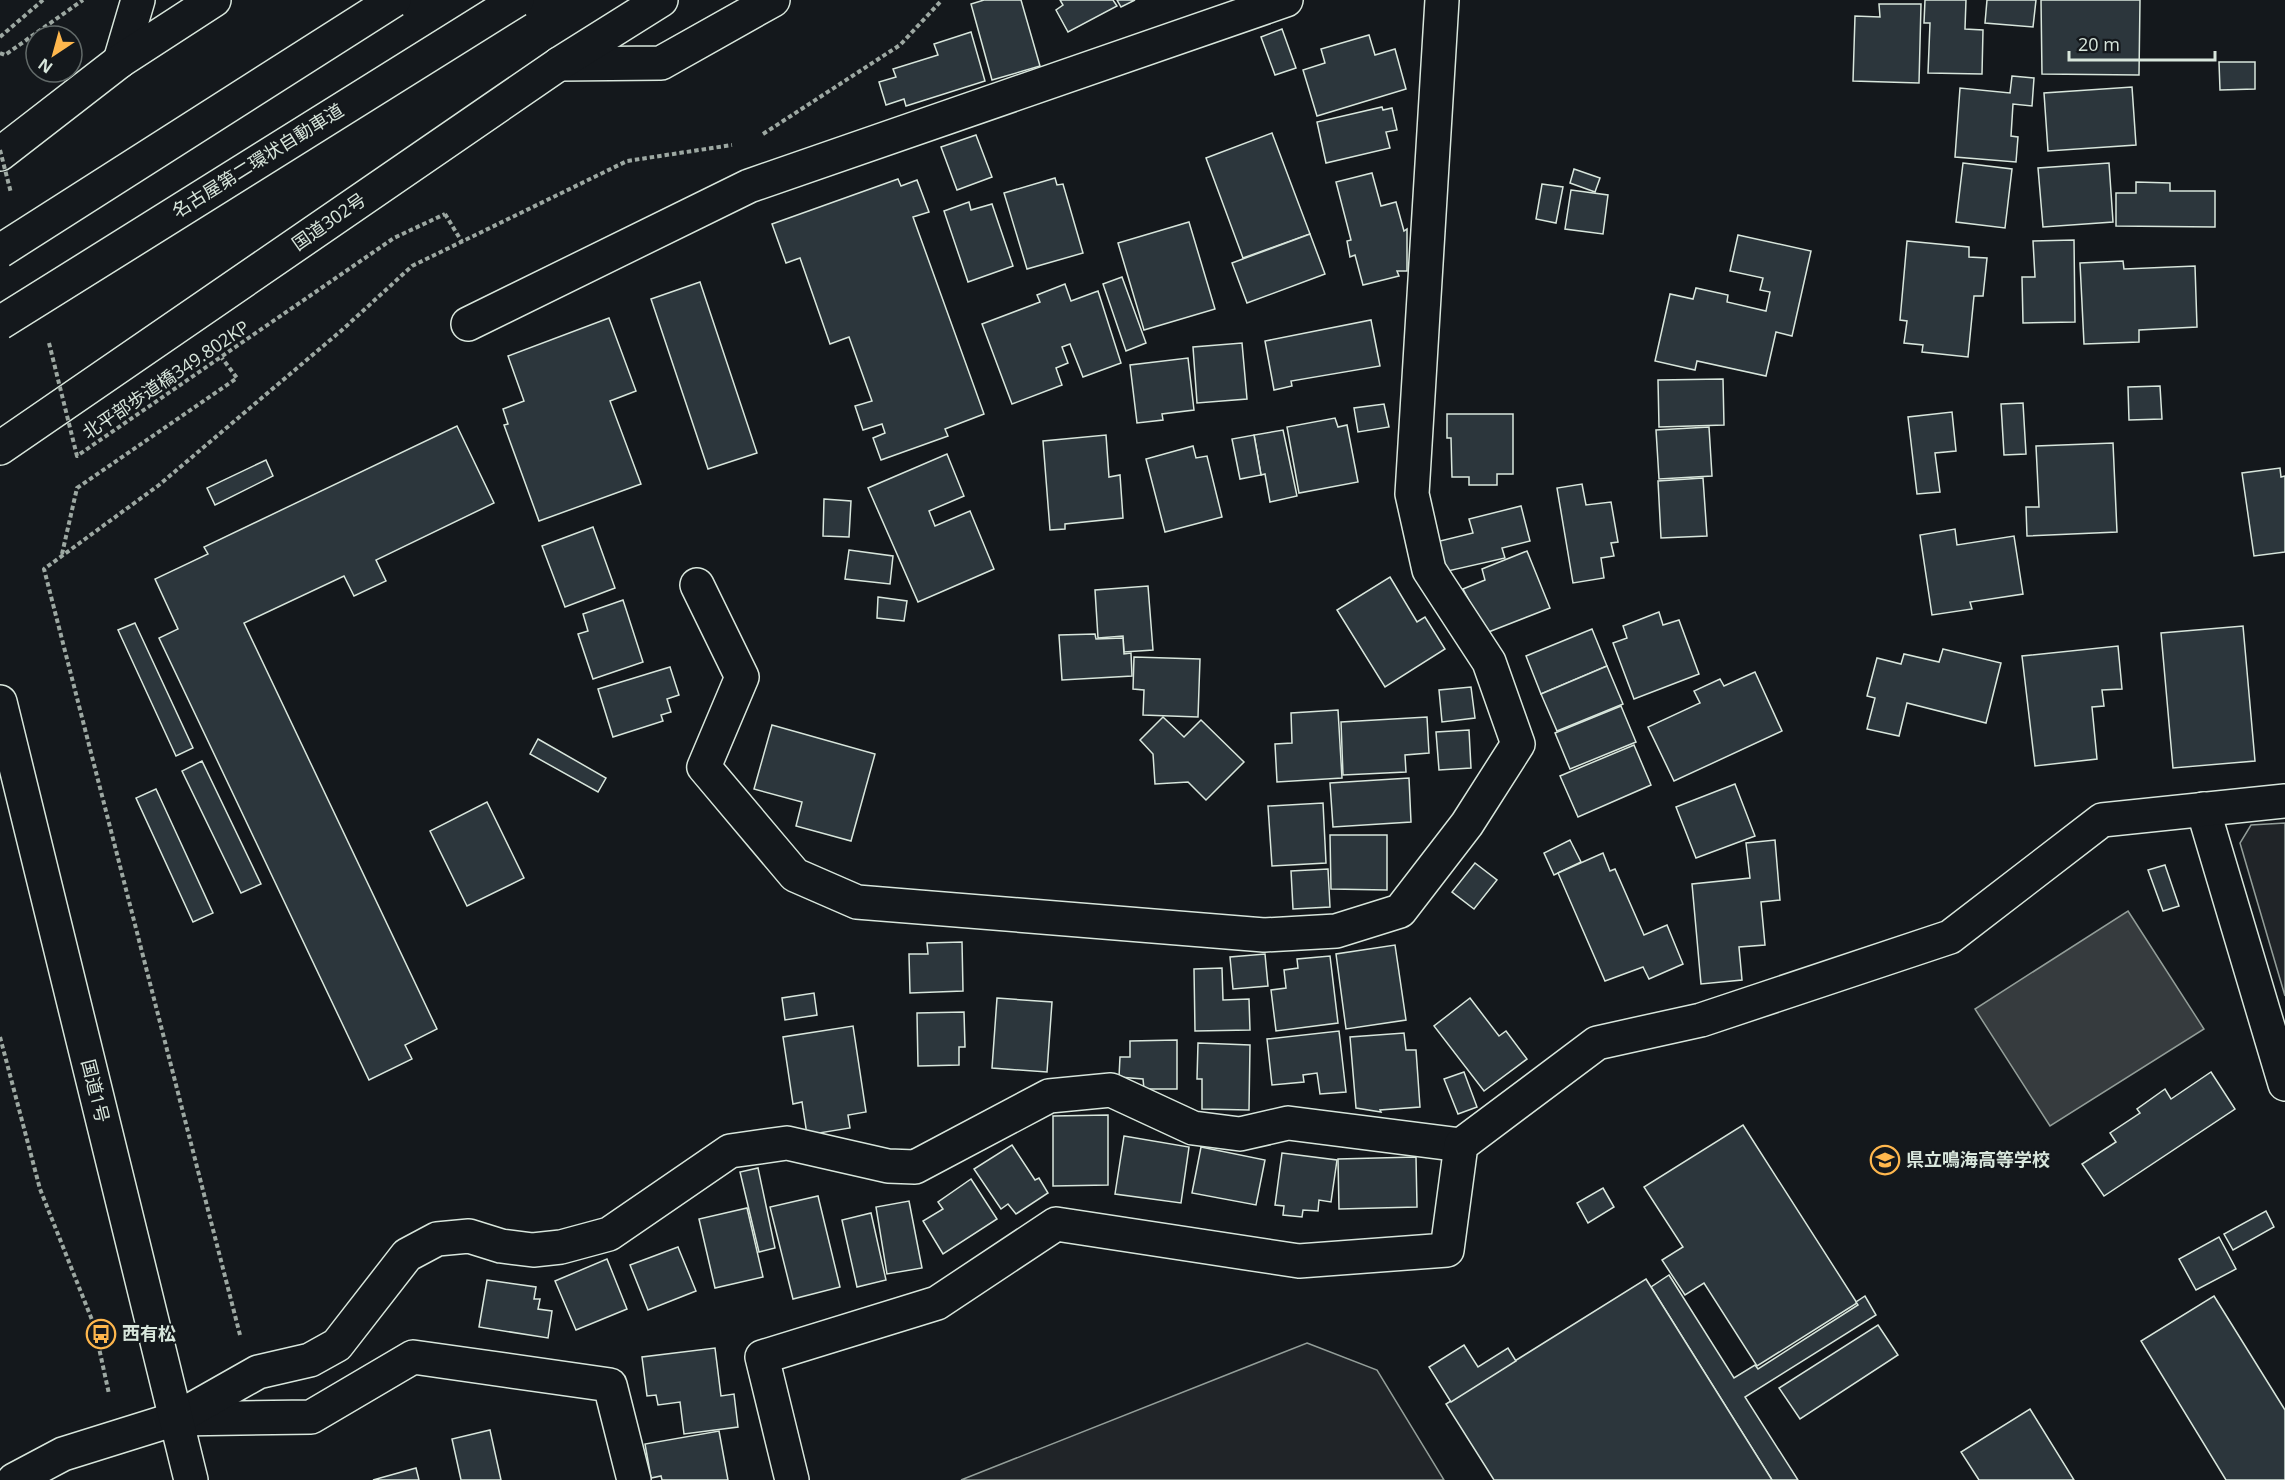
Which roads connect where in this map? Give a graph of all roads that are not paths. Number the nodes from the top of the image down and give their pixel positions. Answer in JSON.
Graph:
{"nodes":[{"id":1,"x":138,"y":0,"type":"edge"},
{"id":2,"x":214,"y":0,"type":"edge"},
{"id":3,"x":394,"y":0,"type":"edge"},
{"id":4,"x":517,"y":0,"type":"edge"},
{"id":5,"x":662,"y":0,"type":"edge"},
{"id":6,"x":773,"y":0,"type":"edge"},
{"id":7,"x":1286,"y":0,"type":"edge"},
{"id":8,"x":1442,"y":0,"type":"edge"},
{"id":9,"x":120,"y":61,"type":"junction"},
{"id":10,"x":559,"y":64,"type":"junction"},
{"id":11,"x":0,"y":152,"type":"edge"},
{"id":12,"x":0,"y":251,"type":"edge"},
{"id":13,"x":0,"y":323,"type":"edge"},
{"id":14,"x":468,"y":324,"type":"dead end"},
{"id":15,"x":0,"y":448,"type":"edge"},
{"id":16,"x":697,"y":585,"type":"dead end"},
{"id":17,"x":0,"y":702,"type":"edge"},
{"id":18,"x":2285,"y":801,"type":"edge"},
{"id":19,"x":2203,"y":809,"type":"junction"},
{"id":20,"x":2285,"y":1084,"type":"edge"},
{"id":21,"x":1461,"y":1145,"type":"junction"},
{"id":22,"x":175,"y":1419,"type":"junction"},
{"id":23,"x":14,"y":1480,"type":"edge"},
{"id":24,"x":191,"y":1480,"type":"edge"},
{"id":25,"x":634,"y":1480,"type":"edge"},
{"id":26,"x":792,"y":1480,"type":"edge"}],
"edges":[{"from":1,"to":9,"type":"main road"},
{"from":2,"to":9,"type":"main road"},
{"from":3,"to":12,"type":"main road","bridge":true},
{"from":4,"to":13,"type":"main road","name":"名古屋第二環状自動車道","bridge":true},
{"from":5,"to":10,"type":"main road","name":"国道302号"},
{"from":6,"to":10,"type":"main road"},
{"from":7,"to":14,"type":"main road"},
{"from":8,"to":16,"type":"main road"},
{"from":9,"to":11,"type":"main road"},
{"from":10,"to":15,"type":"main road","name":"国道302号"},
{"from":17,"to":22,"type":"main road","name":"国道1号"},
{"from":18,"to":19,"type":"main road"},
{"from":19,"to":20,"type":"main road"},
{"from":19,"to":21,"type":"main road"},
{"from":21,"to":22,"type":"main road"},
{"from":21,"to":26,"type":"main road"},
{"from":22,"to":23,"type":"main road"},
{"from":22,"to":24,"type":"main road","name":"国道1号"},
{"from":22,"to":25,"type":"main road"}]}
